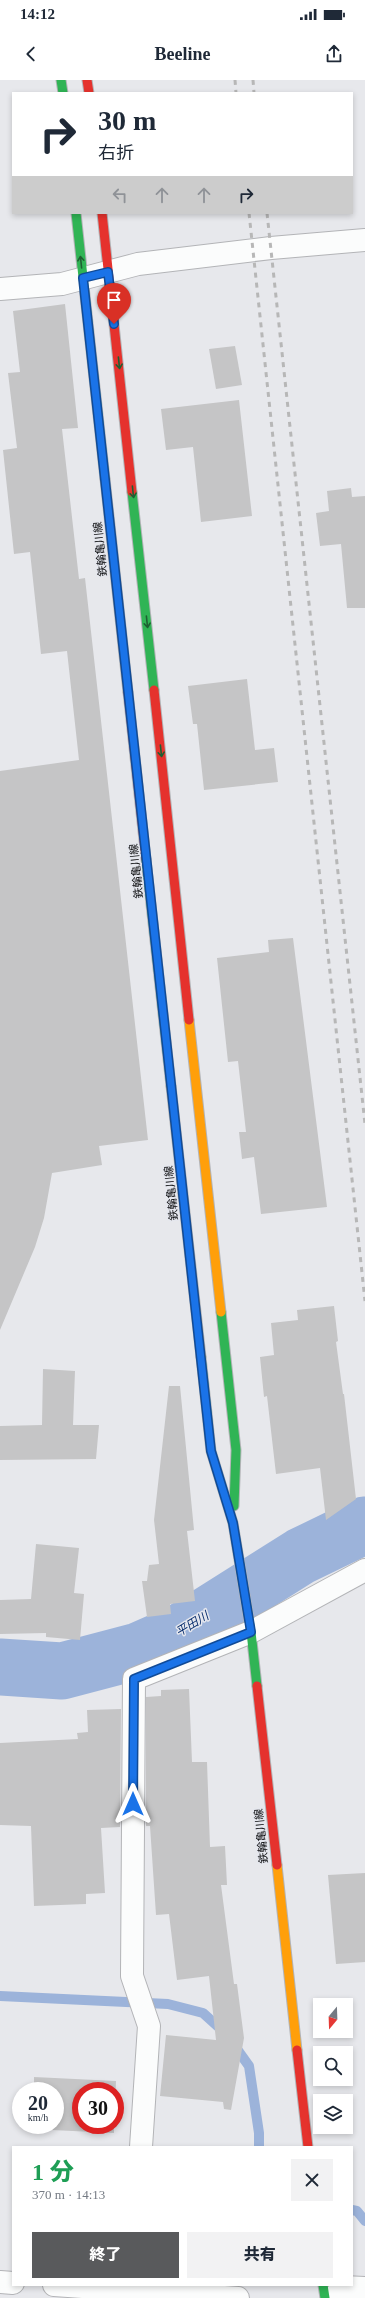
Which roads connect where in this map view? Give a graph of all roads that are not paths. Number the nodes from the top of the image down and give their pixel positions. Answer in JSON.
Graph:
{"nodes":[{"id":1,"x":61,"y":80,"type":"edge"},
{"id":2,"x":88,"y":80,"type":"edge"},
{"id":3,"x":63,"y":92,"type":"edge"},
{"id":4,"x":89,"y":92,"type":"edge"},
{"id":5,"x":76,"y":214,"type":"edge"},
{"id":6,"x":102,"y":214,"type":"edge"},
{"id":7,"x":365,"y":240,"type":"edge"},
{"id":8,"x":108,"y":272,"type":"junction"},
{"id":9,"x":83,"y":278,"type":"junction"},
{"id":10,"x":0,"y":289,"type":"edge"},
{"id":11,"x":233,"y":1523,"type":"junction"},
{"id":12,"x":365,"y":1570,"type":"edge"},
{"id":13,"x":250,"y":1626,"type":"junction"},
{"id":14,"x":141,"y":2146,"type":"edge"},
{"id":15,"x":308,"y":2146,"type":"edge"},
{"id":16,"x":0,"y":2282,"type":"edge"},
{"id":17,"x":12,"y":2283,"type":"edge"},
{"id":18,"x":67,"y":2286,"type":"edge"},
{"id":19,"x":323,"y":2286,"type":"edge"},
{"id":20,"x":365,"y":2288,"type":"edge"},
{"id":21,"x":133,"y":2291,"type":"edge"},
{"id":22,"x":238,"y":2298,"type":"edge"},
{"id":23,"x":325,"y":2298,"type":"edge"},
{"id":24,"x":333,"y":2298,"type":"edge"}],
"edges":[{"from":1,"to":3,"type":"main road"},
{"from":2,"to":4,"type":"main road"},
{"from":9,"to":5,"type":"main road","name":"鉄輪亀川線","one_way":true},
{"from":6,"to":8,"type":"main road","name":"鉄輪亀川線"},
{"from":7,"to":8,"type":"street"},
{"from":8,"to":9,"type":"street"},
{"from":8,"to":11,"type":"main road","name":"鉄輪亀川線","one_way":true},
{"from":9,"to":10,"type":"street"},
{"from":9,"to":11,"type":"main road","name":"鉄輪亀川線"},
{"from":11,"to":13,"type":"main road","name":"鉄輪亀川線"},
{"from":12,"to":13,"type":"street"},
{"from":13,"to":14,"type":"street"},
{"from":13,"to":15,"type":"main road","name":"鉄輪亀川線"},
{"from":16,"to":17,"type":"street"},
{"from":18,"to":21,"type":"street"},
{"from":19,"to":23,"type":"main road"},
{"from":20,"to":24,"type":"street"},
{"from":21,"to":22,"type":"street"}]}
